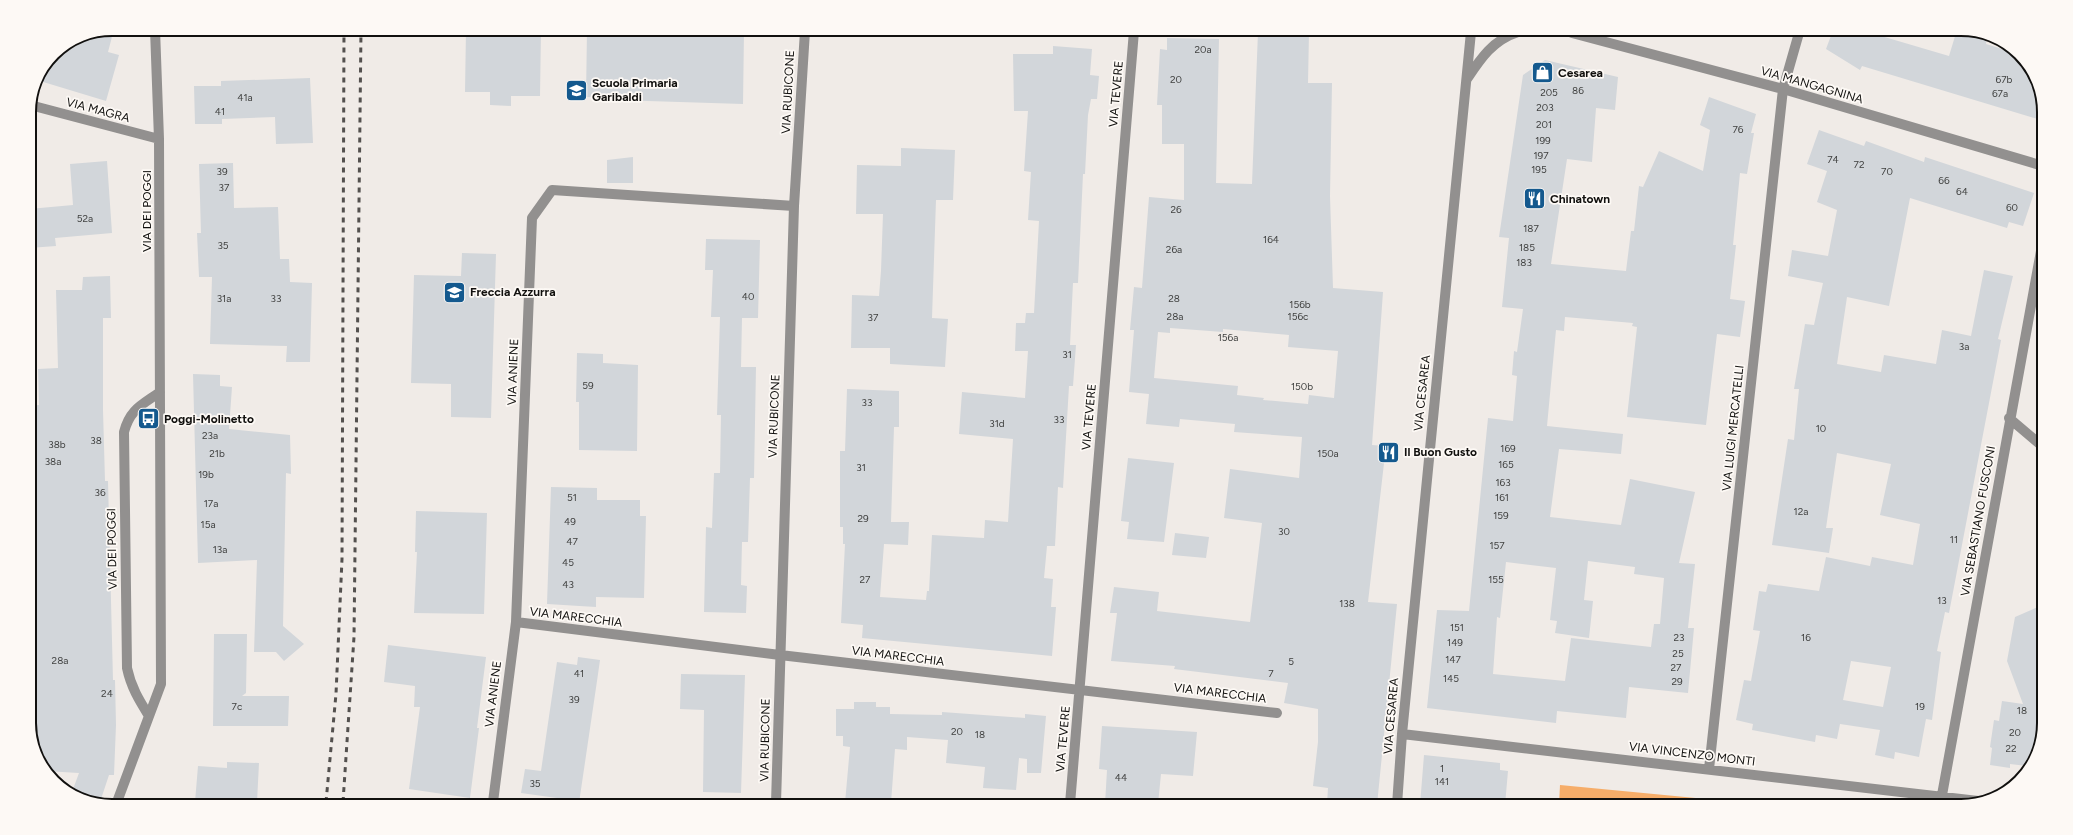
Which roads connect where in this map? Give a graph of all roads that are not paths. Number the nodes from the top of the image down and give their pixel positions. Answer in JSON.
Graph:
{"nodes":[{"id":1,"x":155,"y":36,"type":"edge"},
{"id":2,"x":804,"y":36,"type":"edge"},
{"id":3,"x":1134,"y":36,"type":"edge"},
{"id":4,"x":1470,"y":36,"type":"edge"},
{"id":5,"x":1509,"y":36,"type":"edge"},
{"id":6,"x":1587,"y":36,"type":"edge"},
{"id":7,"x":1798,"y":36,"type":"edge"},
{"id":8,"x":1466,"y":81,"type":"junction"},
{"id":9,"x":1783,"y":89,"type":"junction"},
{"id":10,"x":36,"y":108,"type":"edge"},
{"id":11,"x":159,"y":139,"type":"junction"},
{"id":12,"x":2037,"y":164,"type":"edge"},
{"id":13,"x":794,"y":206,"type":"junction"},
{"id":14,"x":2037,"y":271,"type":"edge"},
{"id":15,"x":160,"y":392,"type":"junction"},
{"id":16,"x":2009,"y":418,"type":"junction"},
{"id":17,"x":2037,"y":442,"type":"edge"},
{"id":18,"x":516,"y":622,"type":"junction"},
{"id":19,"x":780,"y":655,"type":"junction"},
{"id":20,"x":1080,"y":690,"type":"junction"},
{"id":21,"x":1277,"y":713,"type":"dead end"},
{"id":22,"x":149,"y":716,"type":"junction"},
{"id":23,"x":1402,"y":734,"type":"junction"},
{"id":24,"x":1709,"y":769,"type":"junction"},
{"id":25,"x":119,"y":799,"type":"edge"},
{"id":26,"x":493,"y":799,"type":"edge"},
{"id":27,"x":776,"y":799,"type":"edge"},
{"id":28,"x":1070,"y":799,"type":"edge"},
{"id":29,"x":1398,"y":799,"type":"edge"},
{"id":30,"x":1926,"y":799,"type":"edge"},
{"id":31,"x":1941,"y":799,"type":"edge"}],
"edges":[{"from":1,"to":11,"type":"street","name":"VIA DEI POGGI"},
{"from":2,"to":13,"type":"street","name":"VIA RUBICONE"},
{"from":3,"to":20,"type":"street","name":"VIA TEVERE"},
{"from":4,"to":8,"type":"street","name":"VIA CESAREA"},
{"from":5,"to":8,"type":"street"},
{"from":6,"to":9,"type":"street","name":"VIA MANGAGNINA"},
{"from":7,"to":9,"type":"street","name":"VIA LUIGI MERCATELLI"},
{"from":8,"to":23,"type":"street","name":"VIA CESAREA"},
{"from":9,"to":12,"type":"street","name":"VIA MANGAGNINA"},
{"from":9,"to":24,"type":"street","name":"VIA LUIGI MERCATELLI"},
{"from":10,"to":11,"type":"street","name":"VIA MAGRA"},
{"from":11,"to":15,"type":"street","name":"VIA DEI POGGI"},
{"from":13,"to":18,"type":"street","name":"VIA ANIENE"},
{"from":13,"to":19,"type":"street","name":"VIA RUBICONE"},
{"from":14,"to":16,"type":"street","name":"VIA SEBASTIANO FUSCONI"},
{"from":15,"to":22,"type":"street","name":"VIA DEI POGGI"},
{"from":15,"to":22,"type":"street","name":"VIA DEI POGGI"},
{"from":16,"to":17,"type":"street"},
{"from":16,"to":31,"type":"street","name":"VIA SEBASTIANO FUSCONI"},
{"from":18,"to":19,"type":"street","name":"VIA MARECCHIA"},
{"from":18,"to":26,"type":"street","name":"VIA ANIENE"},
{"from":19,"to":20,"type":"street","name":"VIA MARECCHIA"},
{"from":19,"to":27,"type":"street","name":"VIA RUBICONE"},
{"from":20,"to":21,"type":"street","name":"VIA MARECCHIA"},
{"from":20,"to":28,"type":"street","name":"VIA TEVERE"},
{"from":22,"to":25,"type":"street","name":"VIA DEI POGGI"},
{"from":23,"to":24,"type":"street","name":"VIA VINCENZO MONTI"},
{"from":23,"to":29,"type":"street","name":"VIA CESAREA"},
{"from":24,"to":30,"type":"street","name":"VIA VINCENZO MONTI"}]}
